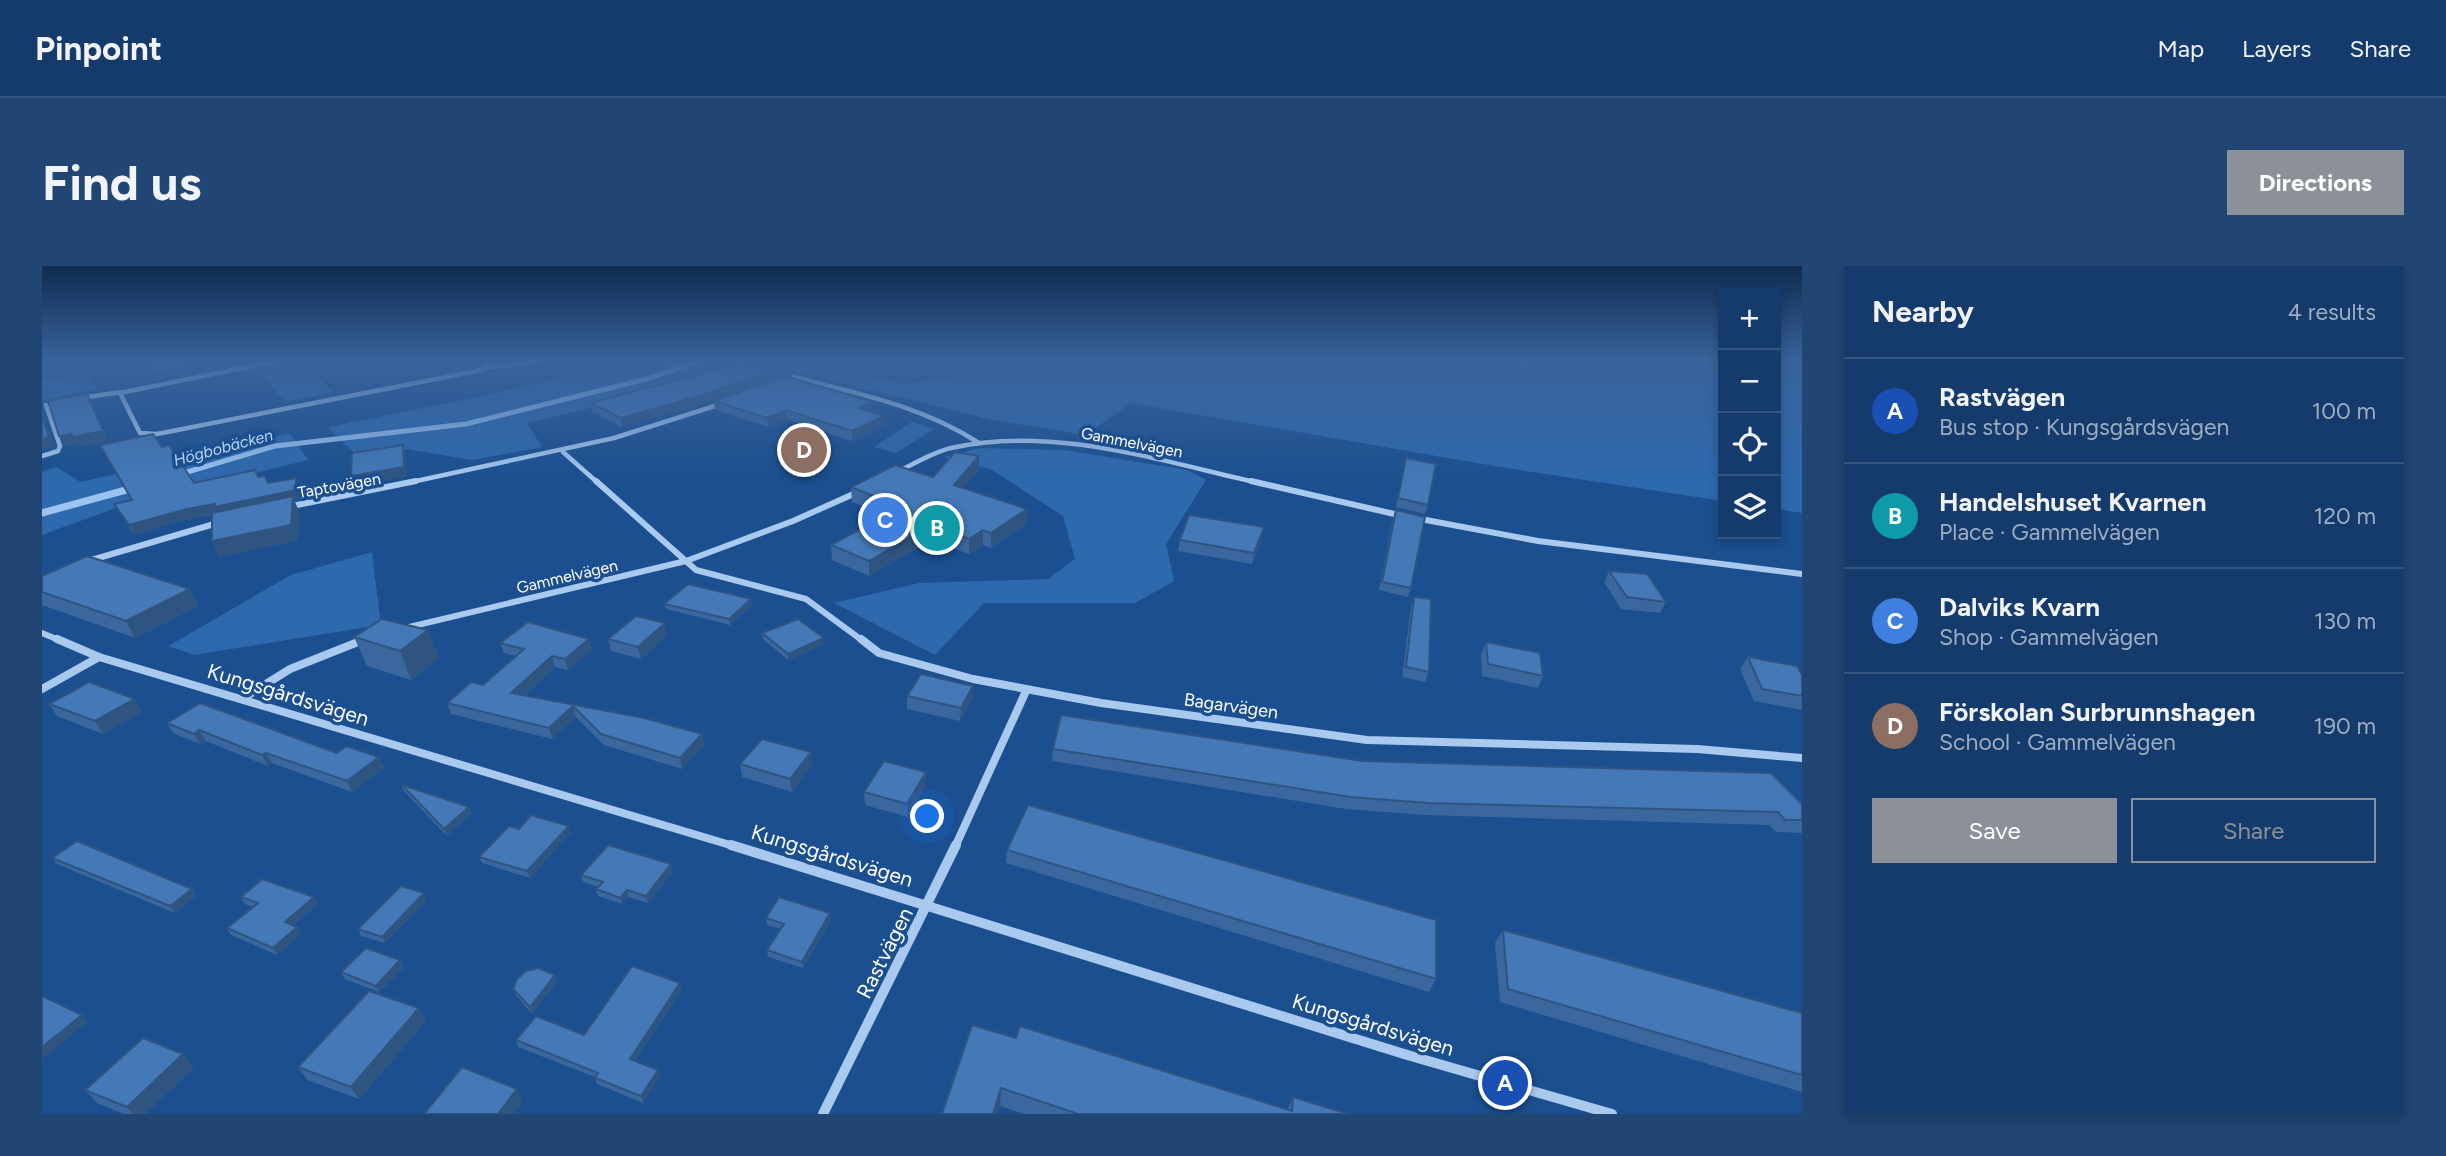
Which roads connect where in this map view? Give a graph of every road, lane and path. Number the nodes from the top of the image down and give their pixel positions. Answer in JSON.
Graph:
{"nodes":[{"id":1,"x":124,"y":401,"type":"edge"},
{"id":2,"x":323,"y":401,"type":"edge"},
{"id":3,"x":886,"y":401,"type":"edge"},
{"id":4,"x":57,"y":403,"type":"edge"},
{"id":5,"x":723,"y":403,"type":"edge"},
{"id":6,"x":44,"y":405,"type":"edge"},
{"id":7,"x":980,"y":444,"type":"junction"},
{"id":8,"x":563,"y":452,"type":"junction"},
{"id":9,"x":42,"y":456,"type":"edge"},
{"id":10,"x":890,"y":476,"type":"edge"},
{"id":11,"x":866,"y":488,"type":"edge"},
{"id":12,"x":282,"y":508,"type":"edge"},
{"id":13,"x":233,"y":519,"type":"edge"},
{"id":14,"x":686,"y":561,"type":"junction"},
{"id":15,"x":78,"y":565,"type":"edge"},
{"id":16,"x":1802,"y":574,"type":"edge"},
{"id":17,"x":399,"y":630,"type":"edge"},
{"id":18,"x":42,"y":633,"type":"edge"},
{"id":19,"x":373,"y":637,"type":"edge"},
{"id":20,"x":99,"y":657,"type":"junction"},
{"id":21,"x":42,"y":689,"type":"edge"},
{"id":22,"x":1026,"y":691,"type":"junction"},
{"id":23,"x":242,"y":699,"type":"junction"},
{"id":24,"x":1802,"y":758,"type":"edge"},
{"id":25,"x":929,"y":904,"type":"junction"},
{"id":26,"x":823,"y":1114,"type":"edge"},
{"id":27,"x":1612,"y":1114,"type":"edge"}],
"edges":[{"from":1,"to":2,"type":"street"},
{"from":3,"to":7,"type":"street"},
{"from":4,"to":6,"type":"street"},
{"from":5,"to":8,"type":"street","name":"Taptovägen"},
{"from":6,"to":9,"type":"street"},
{"from":7,"to":10,"type":"street","name":"Gammelvägen"},
{"from":7,"to":16,"type":"street","name":"Gammelvägen"},
{"from":8,"to":12,"type":"street","name":"Taptovägen"},
{"from":8,"to":14,"type":"street"},
{"from":11,"to":14,"type":"street","name":"Gammelvägen"},
{"from":13,"to":15,"type":"street"},
{"from":14,"to":17,"type":"street","name":"Gammelvägen"},
{"from":14,"to":22,"type":"street","name":"Bagarvägen"},
{"from":18,"to":20,"type":"street","name":"Kungsgårdsvägen"},
{"from":19,"to":23,"type":"street"},
{"from":20,"to":21,"type":"street"},
{"from":20,"to":23,"type":"street","name":"Kungsgårdsvägen"},
{"from":22,"to":24,"type":"street","name":"Bagarvägen"},
{"from":22,"to":25,"type":"street","name":"Rastvägen"},
{"from":23,"to":25,"type":"street","name":"Kungsgårdsvägen"},
{"from":25,"to":26,"type":"street","name":"Rastvägen"},
{"from":25,"to":27,"type":"street","name":"Kungsgårdsvägen"}]}
